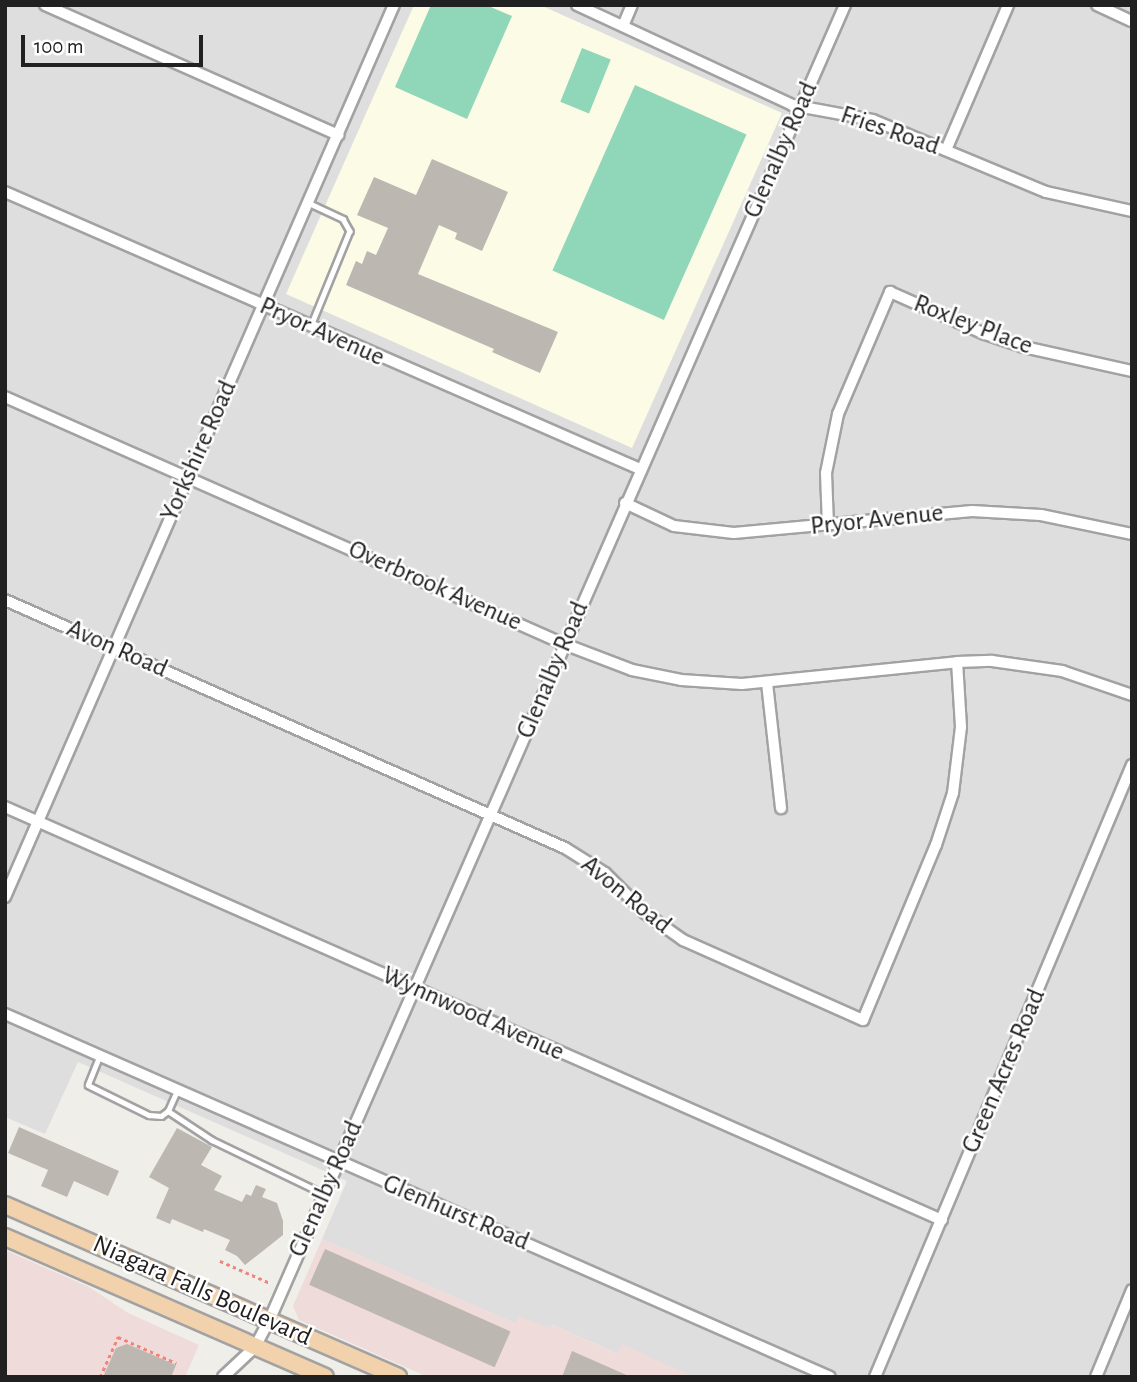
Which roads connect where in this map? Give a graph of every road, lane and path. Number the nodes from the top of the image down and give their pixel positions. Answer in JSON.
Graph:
{"nodes":[{"id":1,"x":45,"y":5,"type":"edge"},
{"id":2,"x":394,"y":5,"type":"edge"},
{"id":3,"x":578,"y":5,"type":"edge"},
{"id":4,"x":632,"y":5,"type":"edge"},
{"id":5,"x":845,"y":5,"type":"edge"},
{"id":6,"x":1008,"y":5,"type":"edge"},
{"id":7,"x":1097,"y":5,"type":"edge"},
{"id":8,"x":1132,"y":20,"type":"edge"},
{"id":9,"x":623,"y":26,"type":"junction"},
{"id":10,"x":799,"y":107,"type":"junction"},
{"id":11,"x":338,"y":135,"type":"junction"},
{"id":12,"x":946,"y":149,"type":"junction"},
{"id":13,"x":5,"y":192,"type":"edge"},
{"id":14,"x":309,"y":202,"type":"junction"},
{"id":15,"x":1132,"y":211,"type":"edge"},
{"id":16,"x":263,"y":306,"type":"junction"},
{"id":17,"x":310,"y":327,"type":"junction"},
{"id":18,"x":1132,"y":371,"type":"edge"},
{"id":19,"x":5,"y":397,"type":"edge"},
{"id":20,"x":640,"y":469,"type":"junction"},
{"id":21,"x":188,"y":477,"type":"junction"},
{"id":22,"x":625,"y":503,"type":"junction"},
{"id":23,"x":828,"y":525,"type":"junction"},
{"id":24,"x":1132,"y":534,"type":"edge"},
{"id":25,"x":5,"y":600,"type":"edge"},
{"id":26,"x":564,"y":644,"type":"junction"},
{"id":27,"x":112,"y":647,"type":"junction"},
{"id":28,"x":957,"y":662,"type":"junction"},
{"id":29,"x":767,"y":683,"type":"junction"},
{"id":30,"x":1132,"y":695,"type":"edge"},
{"id":31,"x":1132,"y":765,"type":"edge"},
{"id":32,"x":5,"y":807,"type":"edge"},
{"id":33,"x":781,"y":808,"type":"dead end"},
{"id":34,"x":491,"y":816,"type":"junction"},
{"id":35,"x":38,"y":821,"type":"junction"},
{"id":36,"x":5,"y":897,"type":"edge"},
{"id":37,"x":415,"y":989,"type":"junction"},
{"id":38,"x":5,"y":1014,"type":"edge"},
{"id":39,"x":100,"y":1056,"type":"junction"},
{"id":40,"x":178,"y":1091,"type":"junction"},
{"id":41,"x":168,"y":1111,"type":"junction"},
{"id":42,"x":338,"y":1162,"type":"junction"},
{"id":43,"x":324,"y":1194,"type":"junction"},
{"id":44,"x":5,"y":1205,"type":"edge"},
{"id":45,"x":942,"y":1220,"type":"junction"},
{"id":46,"x":5,"y":1237,"type":"edge"},
{"id":47,"x":220,"y":1261,"type":"dead end"},
{"id":48,"x":270,"y":1283,"type":"dead end"},
{"id":49,"x":1132,"y":1290,"type":"edge"},
{"id":50,"x":263,"y":1334,"type":"junction"},
{"id":51,"x":176,"y":1363,"type":"dead end"},
{"id":52,"x":100,"y":1377,"type":"edge"},
{"id":53,"x":223,"y":1377,"type":"edge"},
{"id":54,"x":325,"y":1377,"type":"edge"},
{"id":55,"x":398,"y":1377,"type":"edge"},
{"id":56,"x":830,"y":1377,"type":"edge"},
{"id":57,"x":875,"y":1377,"type":"edge"},
{"id":58,"x":1096,"y":1377,"type":"edge"}],
"edges":[{"from":1,"to":11,"type":"street"},
{"from":2,"to":11,"type":"street","name":"Yorkshire Road"},
{"from":3,"to":9,"type":"street","name":"Fries Road"},
{"from":4,"to":9,"type":"street"},
{"from":5,"to":10,"type":"street","name":"Glenalby Road"},
{"from":6,"to":12,"type":"street"},
{"from":7,"to":8,"type":"street"},
{"from":9,"to":10,"type":"street","name":"Fries Road"},
{"from":10,"to":12,"type":"street","name":"Fries Road"},
{"from":10,"to":20,"type":"street","name":"Glenalby Road"},
{"from":11,"to":14,"type":"street","name":"Yorkshire Road"},
{"from":12,"to":15,"type":"street","name":"Fries Road"},
{"from":13,"to":16,"type":"street","name":"Pryor Avenue"},
{"from":14,"to":16,"type":"street","name":"Yorkshire Road"},
{"from":14,"to":17,"type":"lane"},
{"from":16,"to":17,"type":"street","name":"Pryor Avenue"},
{"from":16,"to":21,"type":"street","name":"Yorkshire Road"},
{"from":17,"to":20,"type":"street","name":"Pryor Avenue"},
{"from":18,"to":23,"type":"street","name":"Roxley Place"},
{"from":19,"to":21,"type":"street","name":"Overbrook Avenue"},
{"from":20,"to":22,"type":"street","name":"Glenalby Road"},
{"from":21,"to":26,"type":"street","name":"Overbrook Avenue"},
{"from":21,"to":27,"type":"street","name":"Yorkshire Road"},
{"from":22,"to":23,"type":"street","name":"Pryor Avenue"},
{"from":22,"to":26,"type":"street","name":"Glenalby Road"},
{"from":23,"to":24,"type":"street","name":"Pryor Avenue"},
{"from":25,"to":27,"type":"street","name":"Avon Road"},
{"from":26,"to":29,"type":"street","name":"Overbrook Avenue"},
{"from":26,"to":34,"type":"street","name":"Glenalby Road"},
{"from":27,"to":34,"type":"street","name":"Avon Road"},
{"from":27,"to":35,"type":"street","name":"Yorkshire Road"},
{"from":28,"to":29,"type":"street","name":"Overbrook Avenue"},
{"from":28,"to":30,"type":"street","name":"Overbrook Avenue"},
{"from":28,"to":34,"type":"street","name":"Avon Road"},
{"from":29,"to":33,"type":"street"},
{"from":31,"to":45,"type":"street","name":"Green Acres Road"},
{"from":32,"to":35,"type":"street","name":"Wynnwood Avenue"},
{"from":34,"to":37,"type":"street","name":"Glenalby Road"},
{"from":35,"to":36,"type":"street","name":"Yorkshire Road"},
{"from":35,"to":37,"type":"street","name":"Wynnwood Avenue"},
{"from":37,"to":42,"type":"street","name":"Glenalby Road"},
{"from":37,"to":45,"type":"street","name":"Wynnwood Avenue"},
{"from":38,"to":39,"type":"street","name":"Glenhurst Road"},
{"from":39,"to":40,"type":"street","name":"Glenhurst Road"},
{"from":39,"to":41,"type":"lane"},
{"from":40,"to":41,"type":"lane"},
{"from":40,"to":42,"type":"street","name":"Glenhurst Road"},
{"from":41,"to":43,"type":"lane"},
{"from":42,"to":43,"type":"street","name":"Glenalby Road"},
{"from":42,"to":56,"type":"street","name":"Glenhurst Road"},
{"from":43,"to":50,"type":"street","name":"Glenalby Road"},
{"from":44,"to":50,"type":"main road","name":"Niagara Falls Boulevard"},
{"from":45,"to":57,"type":"street","name":"Green Acres Road"},
{"from":46,"to":50,"type":"main road","name":"Niagara Falls Boulevard"},
{"from":47,"to":48,"type":"path"},
{"from":49,"to":58,"type":"street"},
{"from":50,"to":53,"type":"street"},
{"from":50,"to":54,"type":"main road","name":"Niagara Falls Boulevard"},
{"from":50,"to":55,"type":"main road","name":"Niagara Falls Boulevard"},
{"from":51,"to":52,"type":"path"}]}
